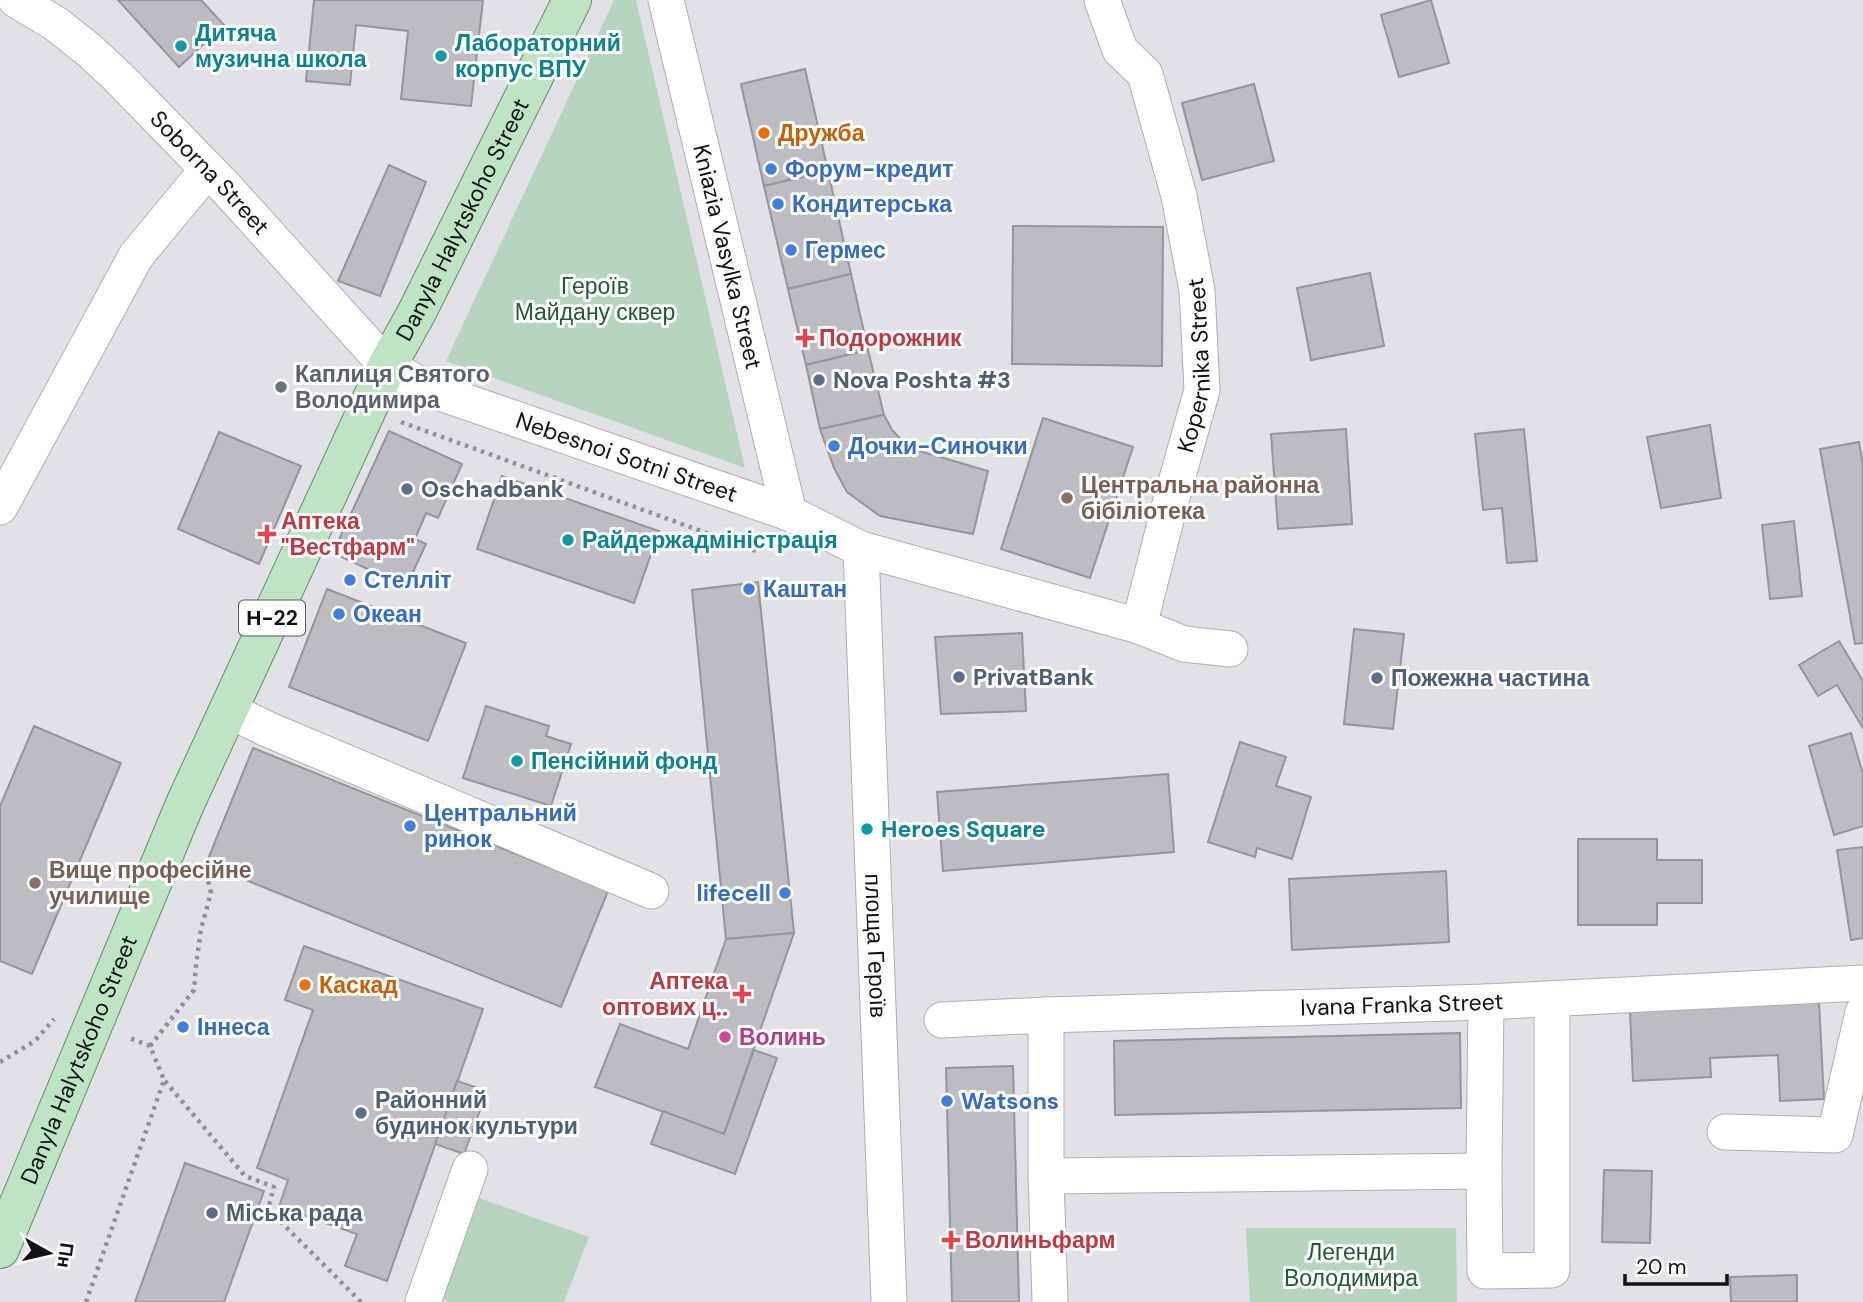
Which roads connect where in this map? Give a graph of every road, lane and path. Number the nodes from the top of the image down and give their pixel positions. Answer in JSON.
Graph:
{"nodes":[{"id":1,"x":16,"y":0,"type":"edge"},
{"id":2,"x":572,"y":0,"type":"edge"},
{"id":3,"x":666,"y":0,"type":"edge"},
{"id":4,"x":1102,"y":0,"type":"edge"},
{"id":5,"x":208,"y":169,"type":"junction"},
{"id":6,"x":387,"y":366,"type":"junction"},
{"id":7,"x":391,"y":421,"type":"dead end"},
{"id":8,"x":0,"y":507,"type":"edge"},
{"id":9,"x":789,"y":513,"type":"junction"},
{"id":10,"x":861,"y":550,"type":"junction"},
{"id":11,"x":1139,"y":626,"type":"junction"},
{"id":12,"x":1230,"y":649,"type":"dead end"},
{"id":13,"x":230,"y":710,"type":"junction"},
{"id":14,"x":199,"y":858,"type":"dead end"},
{"id":15,"x":651,"y":891,"type":"dead end"},
{"id":16,"x":1863,"y":983,"type":"edge"},
{"id":17,"x":1552,"y":999,"type":"junction"},
{"id":18,"x":1486,"y":1002,"type":"junction"},
{"id":19,"x":1863,"y":1012,"type":"edge"},
{"id":20,"x":1046,"y":1015,"type":"junction"},
{"id":21,"x":942,"y":1020,"type":"dead end"},
{"id":22,"x":164,"y":1080,"type":"junction"},
{"id":23,"x":1725,"y":1132,"type":"dead end"},
{"id":24,"x":470,"y":1170,"type":"dead end"},
{"id":25,"x":1484,"y":1171,"type":"junction"},
{"id":26,"x":1046,"y":1175,"type":"junction"},
{"id":27,"x":0,"y":1249,"type":"edge"},
{"id":28,"x":86,"y":1302,"type":"edge"},
{"id":29,"x":361,"y":1302,"type":"edge"},
{"id":30,"x":423,"y":1302,"type":"edge"},
{"id":31,"x":889,"y":1302,"type":"edge"},
{"id":32,"x":1050,"y":1302,"type":"edge"}],
"edges":[{"from":1,"to":5,"type":"street","name":"Soborna Street"},
{"from":2,"to":6,"type":"main road","name":"Danyla Halytskoho Street","number":"Н-22"},
{"from":3,"to":9,"type":"street","name":"Kniazia Vasylka Street"},
{"from":4,"to":11,"type":"street","name":"Kopernika Street"},
{"from":5,"to":6,"type":"street","name":"Soborna Street"},
{"from":5,"to":8,"type":"street"},
{"from":6,"to":9,"type":"street","name":"Nebesnoi Sotni Street"},
{"from":6,"to":13,"type":"main road","name":"Danyla Halytskoho Street","number":"Н-22"},
{"from":7,"to":9,"type":"path"},
{"from":9,"to":10,"type":"street"},
{"from":10,"to":11,"type":"street"},
{"from":10,"to":31,"type":"street","name":"площа Героїв"},
{"from":11,"to":12,"type":"street"},
{"from":13,"to":15,"type":"street"},
{"from":13,"to":27,"type":"main road","name":"Danyla Halytskoho Street","number":"Н-22"},
{"from":14,"to":22,"type":"path"},
{"from":16,"to":17,"type":"street","name":"Ivana Franka Street"},
{"from":17,"to":18,"type":"street","name":"Ivana Franka Street"},
{"from":17,"to":25,"type":"street"},
{"from":18,"to":20,"type":"street","name":"Ivana Franka Street"},
{"from":18,"to":25,"type":"street"},
{"from":19,"to":23,"type":"street"},
{"from":20,"to":21,"type":"street","name":"Ivana Franka Street"},
{"from":20,"to":26,"type":"street"},
{"from":22,"to":28,"type":"path"},
{"from":22,"to":29,"type":"path"},
{"from":24,"to":30,"type":"street"},
{"from":25,"to":26,"type":"street"},
{"from":26,"to":32,"type":"street"}]}
